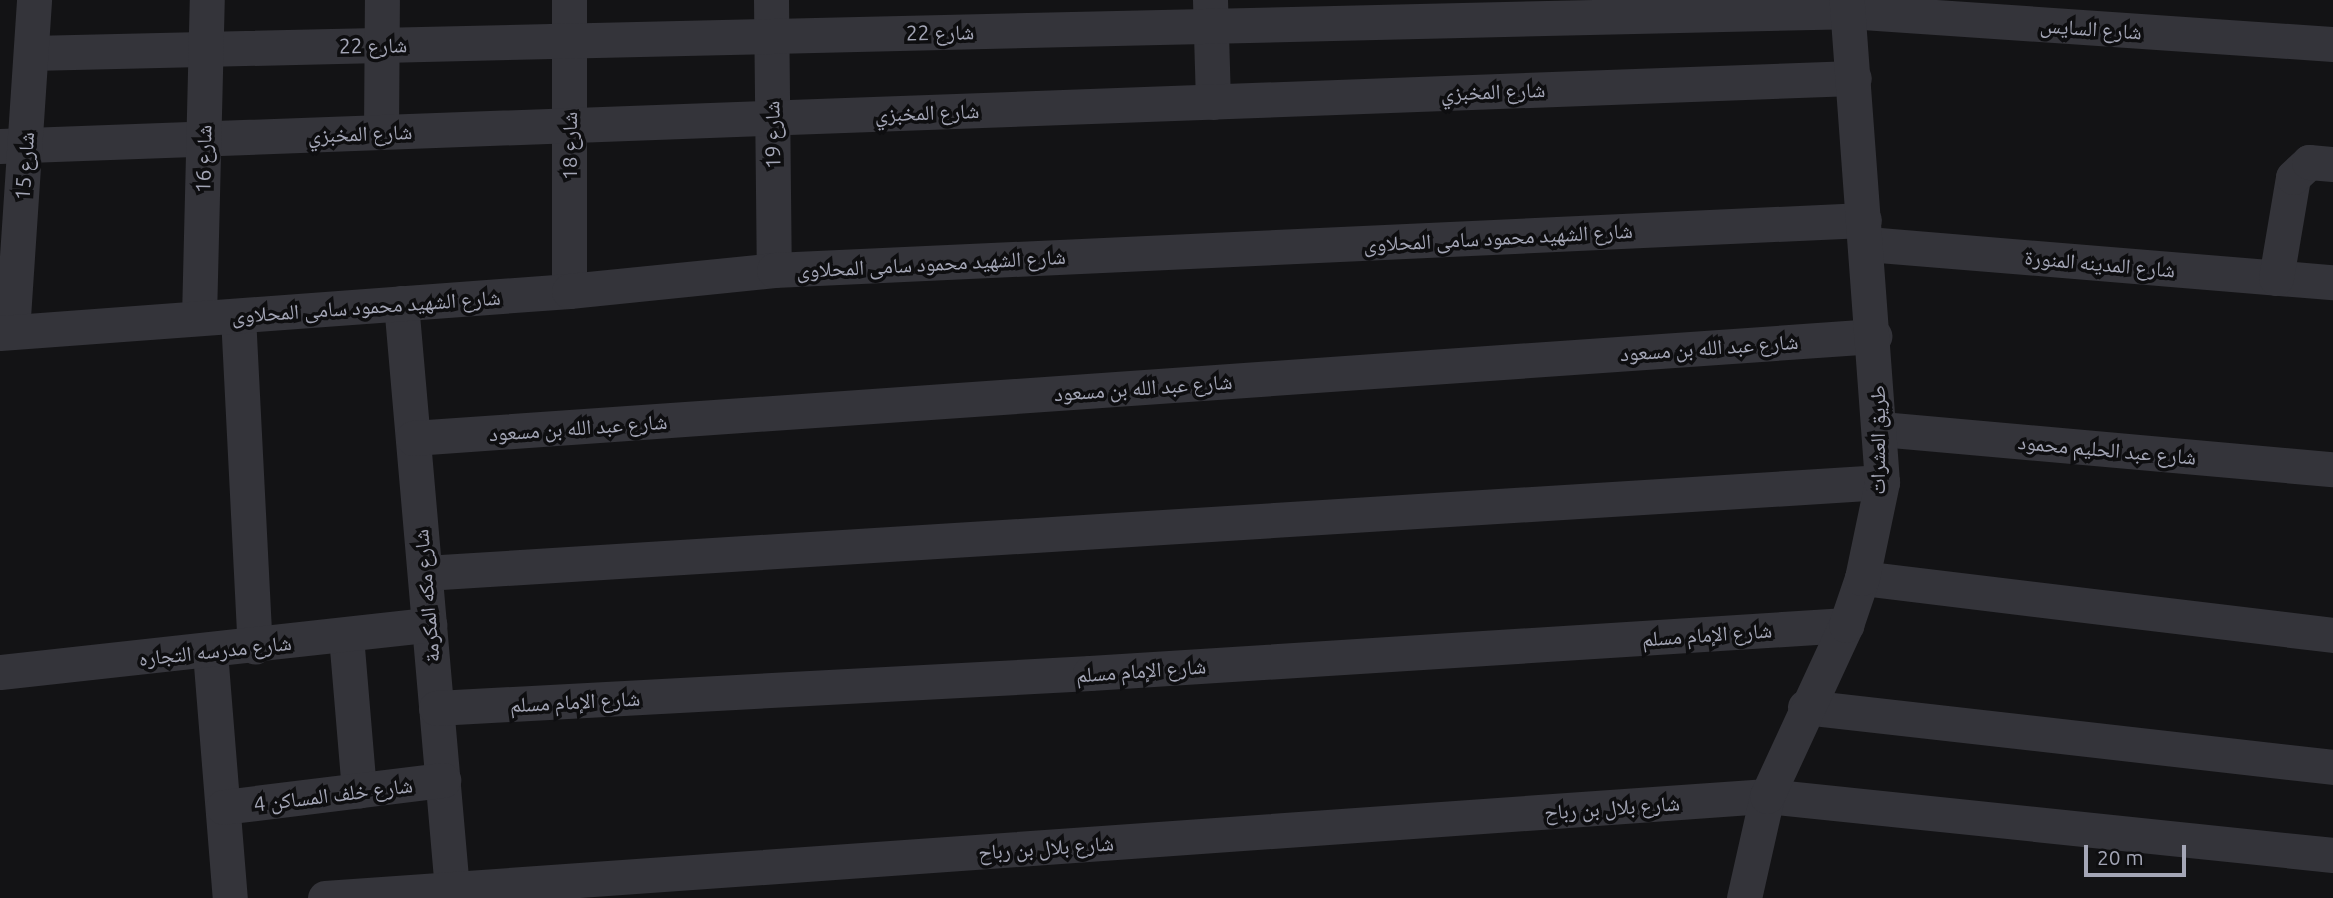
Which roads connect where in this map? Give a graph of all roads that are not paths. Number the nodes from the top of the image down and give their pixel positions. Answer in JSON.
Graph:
{"nodes":[{"id":1,"x":34,"y":0,"type":"edge"},
{"id":2,"x":207,"y":0,"type":"edge"},
{"id":3,"x":382,"y":0,"type":"edge"},
{"id":4,"x":569,"y":0,"type":"edge"},
{"id":5,"x":771,"y":0,"type":"edge"},
{"id":6,"x":1848,"y":6,"type":"edge"},
{"id":7,"x":1210,"y":13,"type":"edge"},
{"id":8,"x":771,"y":36,"type":"junction"},
{"id":9,"x":568,"y":40,"type":"junction"},
{"id":10,"x":382,"y":44,"type":"junction"},
{"id":11,"x":2333,"y":44,"type":"edge"},
{"id":12,"x":206,"y":49,"type":"junction"},
{"id":13,"x":31,"y":53,"type":"junction"},
{"id":14,"x":1854,"y":78,"type":"junction"},
{"id":15,"x":1213,"y":102,"type":"junction"},
{"id":16,"x":772,"y":118,"type":"junction"},
{"id":17,"x":569,"y":125,"type":"junction"},
{"id":18,"x":381,"y":132,"type":"junction"},
{"id":19,"x":204,"y":139,"type":"junction"},
{"id":20,"x":13,"y":146,"type":"edge"},
{"id":21,"x":2333,"y":164,"type":"edge"},
{"id":22,"x":1866,"y":232,"type":"junction"},
{"id":23,"x":774,"y":270,"type":"junction"},
{"id":24,"x":2276,"y":278,"type":"junction"},
{"id":25,"x":2333,"y":282,"type":"edge"},
{"id":26,"x":569,"y":291,"type":"junction"},
{"id":27,"x":401,"y":303,"type":"junction"},
{"id":28,"x":238,"y":316,"type":"junction"},
{"id":29,"x":199,"y":318,"type":"junction"},
{"id":30,"x":6,"y":333,"type":"edge"},
{"id":31,"x":1874,"y":336,"type":"junction"},
{"id":32,"x":1881,"y":429,"type":"junction"},
{"id":33,"x":413,"y":438,"type":"junction"},
{"id":34,"x":2333,"y":469,"type":"edge"},
{"id":35,"x":1882,"y":482,"type":"junction"},
{"id":36,"x":425,"y":573,"type":"junction"},
{"id":37,"x":1862,"y":578,"type":"junction"},
{"id":38,"x":429,"y":625,"type":"junction"},
{"id":39,"x":1846,"y":625,"type":"junction"},
{"id":40,"x":2333,"y":635,"type":"edge"},
{"id":41,"x":345,"y":636,"type":"junction"},
{"id":42,"x":254,"y":647,"type":"junction"},
{"id":43,"x":210,"y":652,"type":"junction"},
{"id":44,"x":0,"y":672,"type":"edge"},
{"id":45,"x":1805,"y":706,"type":"junction"},
{"id":46,"x":436,"y":708,"type":"junction"},
{"id":47,"x":2333,"y":767,"type":"edge"},
{"id":48,"x":443,"y":780,"type":"junction"},
{"id":49,"x":359,"y":790,"type":"junction"},
{"id":50,"x":1767,"y":796,"type":"junction"},
{"id":51,"x":223,"y":807,"type":"junction"},
{"id":52,"x":2333,"y":855,"type":"edge"},
{"id":53,"x":452,"y":889,"type":"junction"},
{"id":54,"x":230,"y":898,"type":"edge"},
{"id":55,"x":325,"y":898,"type":"edge"},
{"id":56,"x":1744,"y":898,"type":"edge"}],
"edges":[{"from":1,"to":13,"type":"street","name":"شارع 15"},
{"from":2,"to":12,"type":"street","name":"شارع 16"},
{"from":3,"to":10,"type":"street"},
{"from":4,"to":9,"type":"street","name":"شارع 18"},
{"from":5,"to":8,"type":"street","name":"شارع 19"},
{"from":6,"to":7,"type":"street","name":"شارع 22"},
{"from":6,"to":11,"type":"street","name":"شارع السايس"},
{"from":6,"to":14,"type":"street","name":"طريق العشرات"},
{"from":7,"to":8,"type":"street","name":"شارع 22"},
{"from":7,"to":15,"type":"street"},
{"from":8,"to":9,"type":"street","name":"شارع 22"},
{"from":8,"to":16,"type":"street","name":"شارع 19"},
{"from":9,"to":10,"type":"street","name":"شارع 22"},
{"from":9,"to":17,"type":"street","name":"شارع 18"},
{"from":10,"to":12,"type":"street","name":"شارع 22"},
{"from":10,"to":18,"type":"street"},
{"from":12,"to":13,"type":"street","name":"شارع 22"},
{"from":12,"to":19,"type":"street","name":"شارع 16"},
{"from":13,"to":20,"type":"street","name":"شارع 15"},
{"from":14,"to":15,"type":"street","name":"شارع المخبزي"},
{"from":14,"to":22,"type":"street","name":"طريق العشرات"},
{"from":15,"to":16,"type":"street","name":"شارع المخبزي"},
{"from":16,"to":17,"type":"street","name":"شارع المخبزي"},
{"from":16,"to":23,"type":"street","name":"شارع 19"},
{"from":17,"to":18,"type":"street","name":"شارع المخبزي"},
{"from":17,"to":26,"type":"street","name":"شارع 18"},
{"from":18,"to":19,"type":"street","name":"شارع المخبزي"},
{"from":19,"to":20,"type":"street","name":"شارع المخبزي"},
{"from":19,"to":29,"type":"street","name":"شارع 16"},
{"from":20,"to":30,"type":"street","name":"شارع 15"},
{"from":21,"to":24,"type":"street"},
{"from":22,"to":23,"type":"street","name":"شارع الشهيد محمود سامى المحلاوى"},
{"from":22,"to":24,"type":"street","name":"شارع المدينه المنورة"},
{"from":22,"to":31,"type":"street","name":"طريق العشرات"},
{"from":23,"to":26,"type":"street","name":"شارع الشهيد محمود سامى المحلاوى"},
{"from":24,"to":25,"type":"street","name":"شارع المدينه المنورة"},
{"from":26,"to":27,"type":"street","name":"شارع الشهيد محمود سامى المحلاوى"},
{"from":27,"to":28,"type":"street","name":"شارع الشهيد محمود سامى المحلاوى"},
{"from":27,"to":33,"type":"street","name":"شارع مكه المكرمة"},
{"from":28,"to":29,"type":"street","name":"شارع الشهيد محمود سامى المحلاوى"},
{"from":28,"to":42,"type":"street"},
{"from":29,"to":30,"type":"street","name":"شارع الشهيد محمود سامى المحلاوى"},
{"from":31,"to":32,"type":"street","name":"طريق العشرات"},
{"from":31,"to":33,"type":"street","name":"شارع عبد الله بن مسعود"},
{"from":32,"to":34,"type":"street","name":"شارع عبد الحليم محمود"},
{"from":32,"to":35,"type":"street","name":"طريق العشرات"},
{"from":33,"to":36,"type":"street","name":"شارع مكه المكرمة"},
{"from":35,"to":36,"type":"street"},
{"from":35,"to":37,"type":"street","name":"طريق العشرات"},
{"from":36,"to":38,"type":"street","name":"شارع مكه المكرمة"},
{"from":37,"to":39,"type":"street","name":"طريق العشرات"},
{"from":37,"to":40,"type":"street"},
{"from":38,"to":41,"type":"street","name":"شارع مدرسه التجاره"},
{"from":38,"to":46,"type":"street","name":"شارع مكه المكرمة"},
{"from":39,"to":45,"type":"street","name":"طريق العشرات"},
{"from":39,"to":46,"type":"street","name":"شارع الإمام مسلم"},
{"from":41,"to":42,"type":"street","name":"شارع مدرسه التجاره"},
{"from":41,"to":49,"type":"street"},
{"from":42,"to":43,"type":"street","name":"شارع مدرسه التجاره"},
{"from":43,"to":44,"type":"street","name":"شارع مدرسه التجاره"},
{"from":43,"to":51,"type":"street"},
{"from":45,"to":47,"type":"street"},
{"from":45,"to":50,"type":"street","name":"طريق العشرات"},
{"from":46,"to":48,"type":"street","name":"شارع مكه المكرمة"},
{"from":48,"to":49,"type":"street","name":"شارع خلف المساكن 4"},
{"from":48,"to":53,"type":"street","name":"شارع مكه المكرمة"},
{"from":49,"to":51,"type":"street","name":"شارع خلف المساكن 4"},
{"from":50,"to":52,"type":"street","name":"شارع بلال بن رباح"},
{"from":50,"to":53,"type":"street","name":"شارع بلال بن رباح"},
{"from":50,"to":56,"type":"street","name":"طريق العشرات"},
{"from":51,"to":54,"type":"street"},
{"from":53,"to":55,"type":"street","name":"شارع بلال بن رباح"}]}
